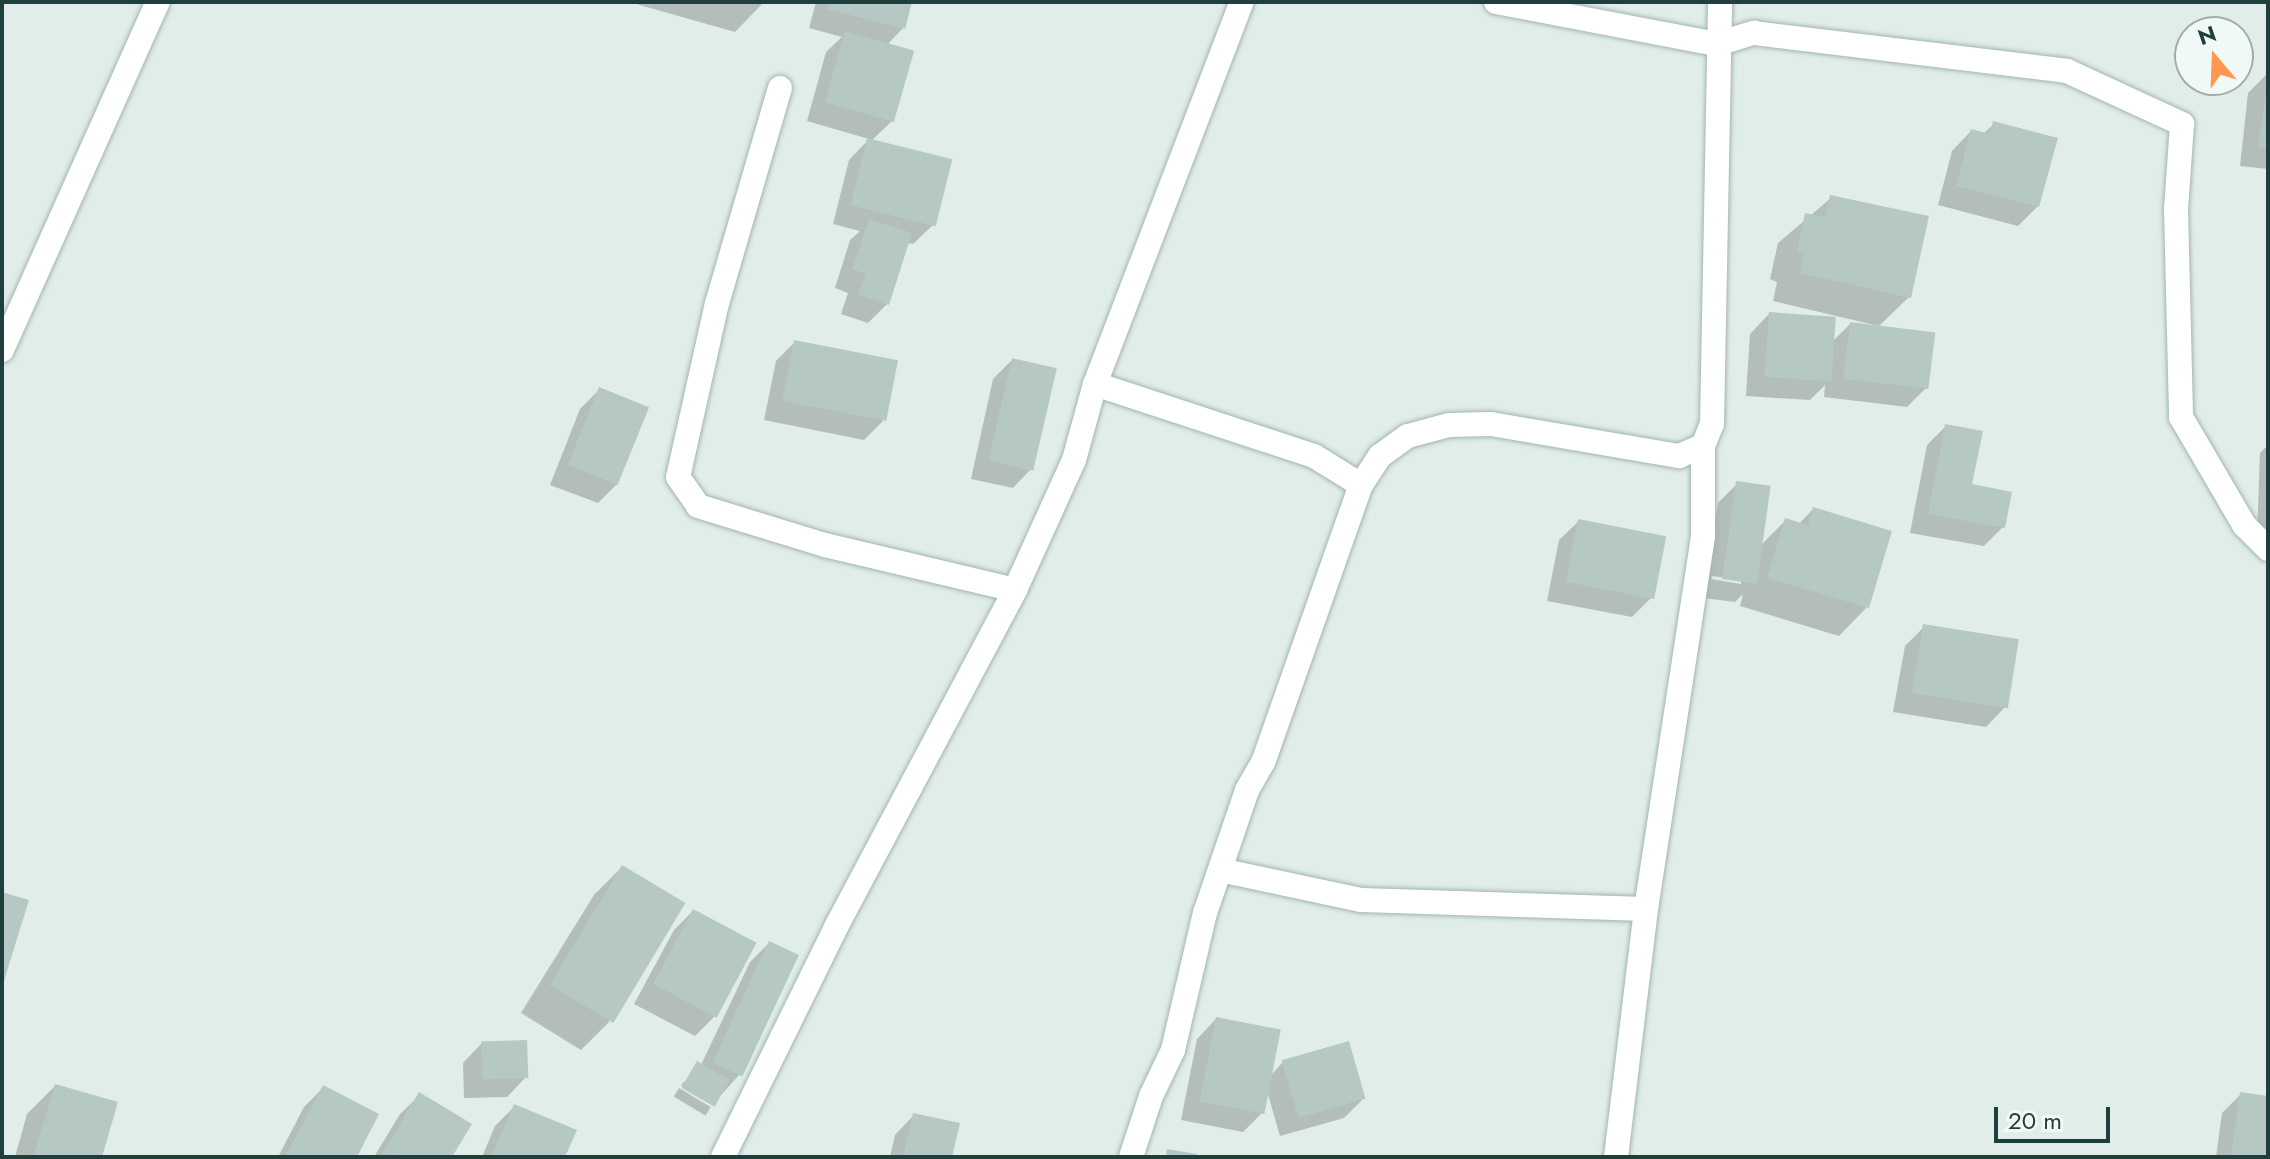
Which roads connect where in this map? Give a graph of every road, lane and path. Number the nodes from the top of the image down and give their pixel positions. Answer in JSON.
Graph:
{"nodes":[{"id":1,"x":158,"y":2,"type":"edge"},
{"id":2,"x":1242,"y":2,"type":"edge"},
{"id":3,"x":1496,"y":2,"type":"edge"},
{"id":4,"x":1720,"y":2,"type":"edge"},
{"id":5,"x":1717,"y":44,"type":"junction"},
{"id":6,"x":780,"y":88,"type":"dead end"},
{"id":7,"x":2,"y":350,"type":"edge"},
{"id":8,"x":1095,"y":384,"type":"junction"},
{"id":9,"x":1703,"y":446,"type":"junction"},
{"id":10,"x":1361,"y":485,"type":"junction"},
{"id":11,"x":2268,"y":549,"type":"edge"},
{"id":12,"x":1015,"y":590,"type":"junction"},
{"id":13,"x":1220,"y":870,"type":"junction"},
{"id":14,"x":1646,"y":909,"type":"junction"},
{"id":15,"x":723,"y":1157,"type":"edge"},
{"id":16,"x":1131,"y":1157,"type":"edge"},
{"id":17,"x":1616,"y":1157,"type":"edge"}],
"edges":[{"from":1,"to":7,"type":"street"},
{"from":2,"to":8,"type":"street"},
{"from":3,"to":5,"type":"street"},
{"from":4,"to":5,"type":"street"},
{"from":5,"to":9,"type":"street"},
{"from":5,"to":11,"type":"street"},
{"from":6,"to":12,"type":"street"},
{"from":8,"to":10,"type":"street"},
{"from":8,"to":12,"type":"street"},
{"from":9,"to":10,"type":"street"},
{"from":9,"to":14,"type":"street"},
{"from":10,"to":13,"type":"street"},
{"from":12,"to":15,"type":"street"},
{"from":13,"to":14,"type":"street"},
{"from":13,"to":16,"type":"street"},
{"from":14,"to":17,"type":"street"}]}
